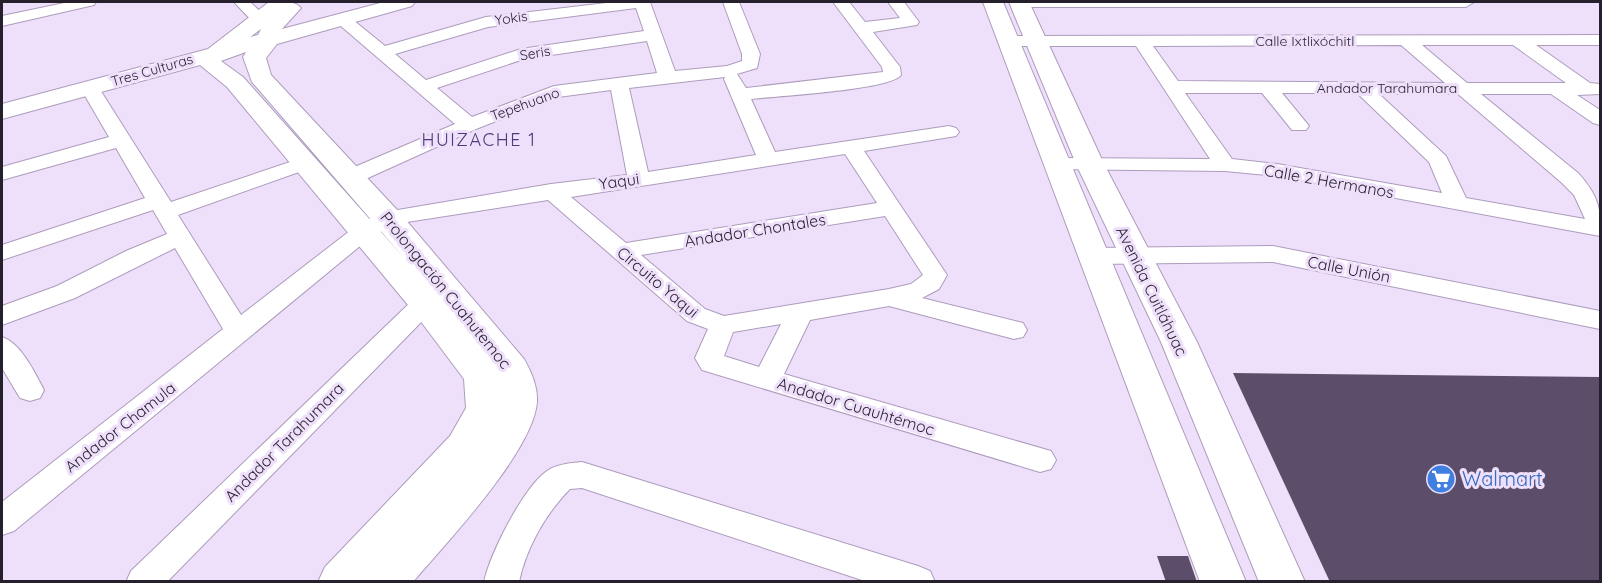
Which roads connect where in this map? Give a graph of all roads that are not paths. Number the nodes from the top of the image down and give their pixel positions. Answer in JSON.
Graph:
{"nodes":[{"id":1,"x":88,"y":2,"type":"edge"},
{"id":2,"x":242,"y":2,"type":"edge"},
{"id":3,"x":281,"y":2,"type":"edge"},
{"id":4,"x":300,"y":2,"type":"edge"},
{"id":5,"x":405,"y":2,"type":"edge"},
{"id":6,"x":642,"y":2,"type":"edge"},
{"id":7,"x":731,"y":2,"type":"edge"},
{"id":8,"x":841,"y":2,"type":"edge"},
{"id":9,"x":896,"y":2,"type":"edge"},
{"id":10,"x":993,"y":2,"type":"edge"},
{"id":11,"x":1019,"y":2,"type":"edge"},
{"id":12,"x":1117,"y":2,"type":"edge"},
{"id":13,"x":1360,"y":2,"type":"edge"},
{"id":14,"x":1447,"y":2,"type":"edge"},
{"id":15,"x":1466,"y":2,"type":"edge"},
{"id":16,"x":342,"y":18,"type":"junction"},
{"id":17,"x":2,"y":21,"type":"edge"},
{"id":18,"x":266,"y":27,"type":"junction"},
{"id":19,"x":861,"y":28,"type":"junction"},
{"id":20,"x":651,"y":35,"type":"junction"},
{"id":21,"x":1405,"y":40,"type":"junction"},
{"id":22,"x":1496,"y":40,"type":"junction"},
{"id":23,"x":1517,"y":40,"type":"junction"},
{"id":24,"x":1600,"y":40,"type":"edge"},
{"id":25,"x":1023,"y":41,"type":"junction"},
{"id":26,"x":1141,"y":41,"type":"junction"},
{"id":27,"x":215,"y":52,"type":"junction"},
{"id":28,"x":384,"y":52,"type":"junction"},
{"id":29,"x":729,"y":71,"type":"junction"},
{"id":30,"x":668,"y":77,"type":"junction"},
{"id":31,"x":619,"y":82,"type":"junction"},
{"id":32,"x":422,"y":87,"type":"junction"},
{"id":33,"x":1174,"y":87,"type":"junction"},
{"id":34,"x":1267,"y":87,"type":"junction"},
{"id":35,"x":1362,"y":88,"type":"junction"},
{"id":36,"x":1464,"y":88,"type":"junction"},
{"id":37,"x":1556,"y":88,"type":"junction"},
{"id":38,"x":90,"y":89,"type":"junction"},
{"id":39,"x":1593,"y":89,"type":"edge"},
{"id":40,"x":740,"y":94,"type":"junction"},
{"id":41,"x":2,"y":112,"type":"edge"},
{"id":42,"x":1600,"y":119,"type":"edge"},
{"id":43,"x":469,"y":125,"type":"junction"},
{"id":44,"x":1299,"y":126,"type":"dead end"},
{"id":45,"x":949,"y":132,"type":"dead end"},
{"id":46,"x":121,"y":140,"type":"junction"},
{"id":47,"x":851,"y":147,"type":"junction"},
{"id":48,"x":768,"y":159,"type":"junction"},
{"id":49,"x":306,"y":163,"type":"junction"},
{"id":50,"x":1055,"y":164,"type":"junction"},
{"id":51,"x":1090,"y":165,"type":"junction"},
{"id":52,"x":1225,"y":165,"type":"junction"},
{"id":53,"x":2,"y":174,"type":"edge"},
{"id":54,"x":351,"y":177,"type":"junction"},
{"id":55,"x":639,"y":179,"type":"junction"},
{"id":56,"x":551,"y":191,"type":"junction"},
{"id":57,"x":1458,"y":204,"type":"junction"},
{"id":58,"x":162,"y":206,"type":"junction"},
{"id":59,"x":889,"y":208,"type":"junction"},
{"id":60,"x":388,"y":218,"type":"junction"},
{"id":61,"x":1600,"y":228,"type":"edge"},
{"id":62,"x":363,"y":232,"type":"junction"},
{"id":63,"x":180,"y":237,"type":"junction"},
{"id":64,"x":621,"y":251,"type":"junction"},
{"id":65,"x":2,"y":253,"type":"edge"},
{"id":66,"x":1093,"y":256,"type":"junction"},
{"id":67,"x":1135,"y":256,"type":"junction"},
{"id":68,"x":889,"y":298,"type":"junction"},
{"id":69,"x":425,"y":303,"type":"junction"},
{"id":70,"x":801,"y":311,"type":"junction"},
{"id":71,"x":2,"y":316,"type":"edge"},
{"id":72,"x":1600,"y":320,"type":"edge"},
{"id":73,"x":723,"y":325,"type":"junction"},
{"id":74,"x":1014,"y":330,"type":"dead end"},
{"id":75,"x":239,"y":333,"type":"junction"},
{"id":76,"x":2,"y":347,"type":"edge"},
{"id":77,"x":767,"y":379,"type":"junction"},
{"id":78,"x":30,"y":390,"type":"dead end"},
{"id":79,"x":1040,"y":460,"type":"dead end"},
{"id":80,"x":2,"y":521,"type":"edge"},
{"id":81,"x":143,"y":582,"type":"edge"},
{"id":82,"x":341,"y":582,"type":"edge"},
{"id":83,"x":384,"y":582,"type":"edge"},
{"id":84,"x":501,"y":582,"type":"edge"},
{"id":85,"x":918,"y":582,"type":"edge"},
{"id":86,"x":1223,"y":582,"type":"edge"},
{"id":87,"x":1282,"y":582,"type":"edge"}],
"edges":[{"from":1,"to":17,"type":"street"},
{"from":2,"to":18,"type":"street"},
{"from":3,"to":18,"type":"street"},
{"from":4,"to":18,"type":"street"},
{"from":5,"to":16,"type":"street"},
{"from":6,"to":20,"type":"street"},
{"from":6,"to":28,"type":"street","name":"Yokis"},
{"from":7,"to":29,"type":"street"},
{"from":8,"to":19,"type":"street"},
{"from":9,"to":19,"type":"street"},
{"from":10,"to":25,"type":"street","name":"Avenida Cuitláhuac"},
{"from":11,"to":12,"type":"street"},
{"from":11,"to":25,"type":"street","name":"Avenida Cuitláhuac"},
{"from":12,"to":13,"type":"street"},
{"from":13,"to":14,"type":"street"},
{"from":14,"to":15,"type":"street"},
{"from":14,"to":22,"type":"street"},
{"from":16,"to":18,"type":"street"},
{"from":16,"to":28,"type":"street","name":"Tepehuano"},
{"from":18,"to":27,"type":"street"},
{"from":18,"to":54,"type":"street","name":"Prolongación Cuahutemoc"},
{"from":19,"to":40,"type":"street"},
{"from":20,"to":30,"type":"street"},
{"from":20,"to":32,"type":"street","name":"Seris"},
{"from":21,"to":22,"type":"street","name":"Calle Ixtlixóchitl"},
{"from":21,"to":26,"type":"street","name":"Calle Ixtlixóchitl"},
{"from":21,"to":36,"type":"street"},
{"from":22,"to":23,"type":"street","name":"Calle Ixtlixóchitl"},
{"from":23,"to":24,"type":"street","name":"Calle Ixtlixóchitl"},
{"from":23,"to":39,"type":"street"},
{"from":25,"to":26,"type":"street","name":"Calle Ixtlixóchitl"},
{"from":25,"to":50,"type":"street","name":"Avenida Cuitláhuac"},
{"from":25,"to":51,"type":"street","name":"Avenida Cuitláhuac"},
{"from":26,"to":33,"type":"street"},
{"from":27,"to":38,"type":"street","name":"Tres Culturas"},
{"from":27,"to":49,"type":"street","name":"Prolongación Cuahutemoc"},
{"from":28,"to":32,"type":"street","name":"Tepehuano"},
{"from":29,"to":30,"type":"street","name":"Tepehuano"},
{"from":29,"to":40,"type":"street"},
{"from":30,"to":31,"type":"street","name":"Tepehuano"},
{"from":31,"to":43,"type":"street","name":"Tepehuano"},
{"from":31,"to":55,"type":"street"},
{"from":32,"to":43,"type":"street","name":"Tepehuano"},
{"from":33,"to":34,"type":"street","name":"Andador Tarahumara"},
{"from":33,"to":52,"type":"street"},
{"from":34,"to":35,"type":"street","name":"Andador Tarahumara"},
{"from":34,"to":44,"type":"street"},
{"from":35,"to":36,"type":"street","name":"Andador Tarahumara"},
{"from":35,"to":57,"type":"street"},
{"from":36,"to":37,"type":"street","name":"Andador Tarahumara"},
{"from":36,"to":61,"type":"street"},
{"from":37,"to":39,"type":"street","name":"Andador Tarahumara"},
{"from":37,"to":42,"type":"street"},
{"from":38,"to":41,"type":"street","name":"Tres Culturas"},
{"from":38,"to":46,"type":"street"},
{"from":40,"to":48,"type":"street"},
{"from":43,"to":54,"type":"street"},
{"from":45,"to":47,"type":"street"},
{"from":46,"to":53,"type":"street"},
{"from":46,"to":58,"type":"street"},
{"from":47,"to":48,"type":"street","name":"Yaqui"},
{"from":47,"to":59,"type":"street"},
{"from":48,"to":55,"type":"street","name":"Yaqui"},
{"from":49,"to":58,"type":"street"},
{"from":49,"to":62,"type":"street","name":"Prolongación Cuahutemoc"},
{"from":50,"to":51,"type":"street","name":"Calle 2 Hermanos"},
{"from":50,"to":66,"type":"street","name":"Avenida Cuitláhuac"},
{"from":51,"to":52,"type":"street","name":"Calle 2 Hermanos"},
{"from":51,"to":67,"type":"street","name":"Avenida Cuitláhuac"},
{"from":52,"to":57,"type":"street","name":"Calle 2 Hermanos"},
{"from":54,"to":60,"type":"street","name":"Prolongación Cuahutemoc"},
{"from":55,"to":56,"type":"street","name":"Yaqui"},
{"from":56,"to":60,"type":"street","name":"Yaqui"},
{"from":56,"to":64,"type":"street","name":"Circuito Yaqui"},
{"from":57,"to":61,"type":"street","name":"Calle 2 Hermanos"},
{"from":58,"to":63,"type":"street"},
{"from":58,"to":65,"type":"street"},
{"from":59,"to":64,"type":"street","name":"Andador Chontales"},
{"from":59,"to":68,"type":"street"},
{"from":60,"to":62,"type":"street","name":"Yaqui"},
{"from":60,"to":83,"type":"street","name":"Prolongación Cuahutemoc"},
{"from":62,"to":69,"type":"street","name":"Prolongación Cuahutemoc"},
{"from":62,"to":75,"type":"street","name":"Andador Chamula"},
{"from":63,"to":71,"type":"street"},
{"from":63,"to":75,"type":"street"},
{"from":64,"to":73,"type":"street","name":"Circuito Yaqui"},
{"from":66,"to":67,"type":"street","name":"Calle Unión"},
{"from":66,"to":86,"type":"street","name":"Avenida Cuitláhuac"},
{"from":67,"to":72,"type":"street","name":"Calle Unión"},
{"from":67,"to":87,"type":"street","name":"Avenida Cuitláhuac"},
{"from":68,"to":70,"type":"street"},
{"from":68,"to":74,"type":"street"},
{"from":69,"to":81,"type":"street","name":"Andador Tarahumara"},
{"from":69,"to":82,"type":"street","name":"Prolongación Cuahutemoc"},
{"from":70,"to":73,"type":"street"},
{"from":70,"to":77,"type":"street"},
{"from":73,"to":77,"type":"street","name":"Andador Cuauhtémoc"},
{"from":75,"to":80,"type":"street","name":"Andador Chamula"},
{"from":76,"to":78,"type":"street"},
{"from":77,"to":79,"type":"street","name":"Andador Cuauhtémoc"},
{"from":84,"to":85,"type":"street"}]}
